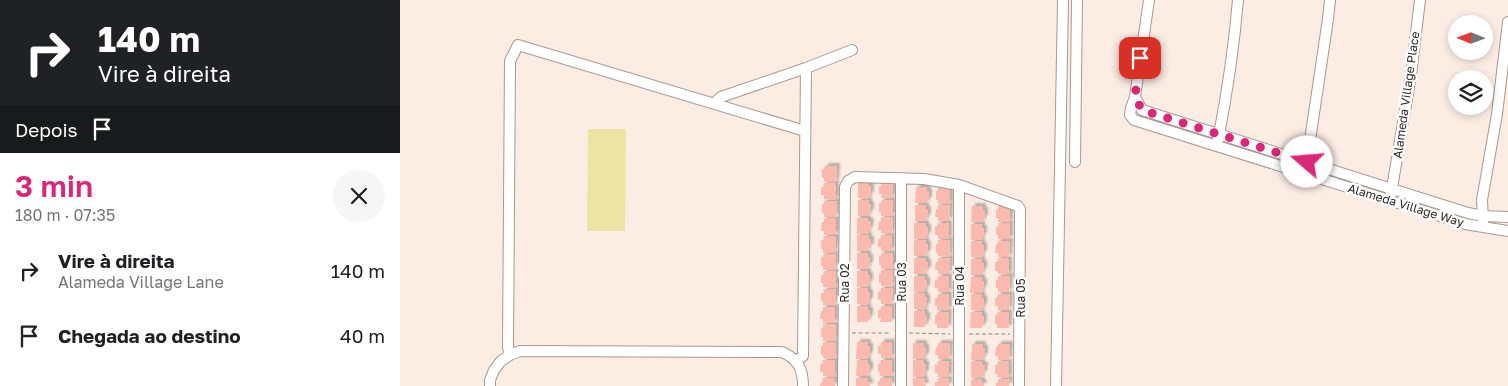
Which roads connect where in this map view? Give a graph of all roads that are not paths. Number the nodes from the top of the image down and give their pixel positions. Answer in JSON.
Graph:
{"nodes":[{"id":1,"x":1063,"y":0,"type":"edge"},
{"id":2,"x":1078,"y":0,"type":"edge"},
{"id":3,"x":1149,"y":0,"type":"edge"},
{"id":4,"x":1238,"y":0,"type":"edge"},
{"id":5,"x":1330,"y":0,"type":"edge"},
{"id":6,"x":1420,"y":0,"type":"edge"},
{"id":7,"x":1508,"y":22,"type":"edge"},
{"id":8,"x":852,"y":50,"type":"dead end"},
{"id":9,"x":806,"y":68,"type":"junction"},
{"id":10,"x":1135,"y":97,"type":"junction"},
{"id":11,"x":714,"y":103,"type":"junction"},
{"id":12,"x":805,"y":131,"type":"junction"},
{"id":13,"x":1219,"y":134,"type":"junction"},
{"id":14,"x":1216,"y":146,"type":"junction"},
{"id":15,"x":1075,"y":162,"type":"dead end"},
{"id":16,"x":1307,"y":162,"type":"junction"},
{"id":17,"x":1305,"y":174,"type":"junction"},
{"id":18,"x":901,"y":178,"type":"junction"},
{"id":19,"x":959,"y":185,"type":"junction"},
{"id":20,"x":1392,"y":189,"type":"junction"},
{"id":21,"x":1390,"y":200,"type":"junction"},
{"id":22,"x":1483,"y":216,"type":"junction"},
{"id":23,"x":1508,"y":217,"type":"edge"},
{"id":24,"x":1482,"y":227,"type":"junction"},
{"id":25,"x":1508,"y":231,"type":"edge"},
{"id":26,"x":510,"y":355,"type":"junction"},
{"id":27,"x":796,"y":361,"type":"junction"},
{"id":28,"x":490,"y":386,"type":"edge"},
{"id":29,"x":803,"y":386,"type":"edge"},
{"id":30,"x":843,"y":386,"type":"edge"},
{"id":31,"x":901,"y":386,"type":"edge"},
{"id":32,"x":959,"y":386,"type":"edge"},
{"id":33,"x":1019,"y":386,"type":"edge"},
{"id":34,"x":1056,"y":386,"type":"edge"}],
"edges":[{"from":1,"to":34,"type":"street"},
{"from":2,"to":15,"type":"street"},
{"from":3,"to":10,"type":"street"},
{"from":4,"to":13,"type":"street"},
{"from":5,"to":16,"type":"street"},
{"from":6,"to":20,"type":"street","name":"Alameda Village Place"},
{"from":7,"to":22,"type":"street"},
{"from":8,"to":9,"type":"street"},
{"from":9,"to":11,"type":"street"},
{"from":9,"to":12,"type":"street"},
{"from":10,"to":13,"type":"street","name":"Alameda Village Way"},
{"from":10,"to":14,"type":"street","name":"Alameda Village Way"},
{"from":11,"to":12,"type":"street"},
{"from":11,"to":26,"type":"street"},
{"from":12,"to":27,"type":"street"},
{"from":13,"to":14,"type":"street"},
{"from":13,"to":16,"type":"street","name":"Alameda Village Way"},
{"from":14,"to":17,"type":"street","name":"Alameda Village Way"},
{"from":16,"to":17,"type":"street"},
{"from":16,"to":20,"type":"street","name":"Alameda Village Way"},
{"from":17,"to":21,"type":"street","name":"Alameda Village Way"},
{"from":18,"to":19,"type":"street"},
{"from":18,"to":30,"type":"street","name":"Rua 02"},
{"from":18,"to":31,"type":"street","name":"Rua 03"},
{"from":19,"to":32,"type":"street","name":"Rua 04"},
{"from":19,"to":33,"type":"street","name":"Rua 05"},
{"from":20,"to":21,"type":"street","name":"Alameda Village Place"},
{"from":20,"to":22,"type":"street","name":"Alameda Village Way"},
{"from":21,"to":24,"type":"street","name":"Alameda Village Way"},
{"from":22,"to":23,"type":"street","name":"Alameda Village Way"},
{"from":22,"to":24,"type":"street"},
{"from":24,"to":25,"type":"street","name":"Alameda Village Way"},
{"from":26,"to":27,"type":"street"},
{"from":26,"to":28,"type":"street"},
{"from":27,"to":29,"type":"street"}]}
